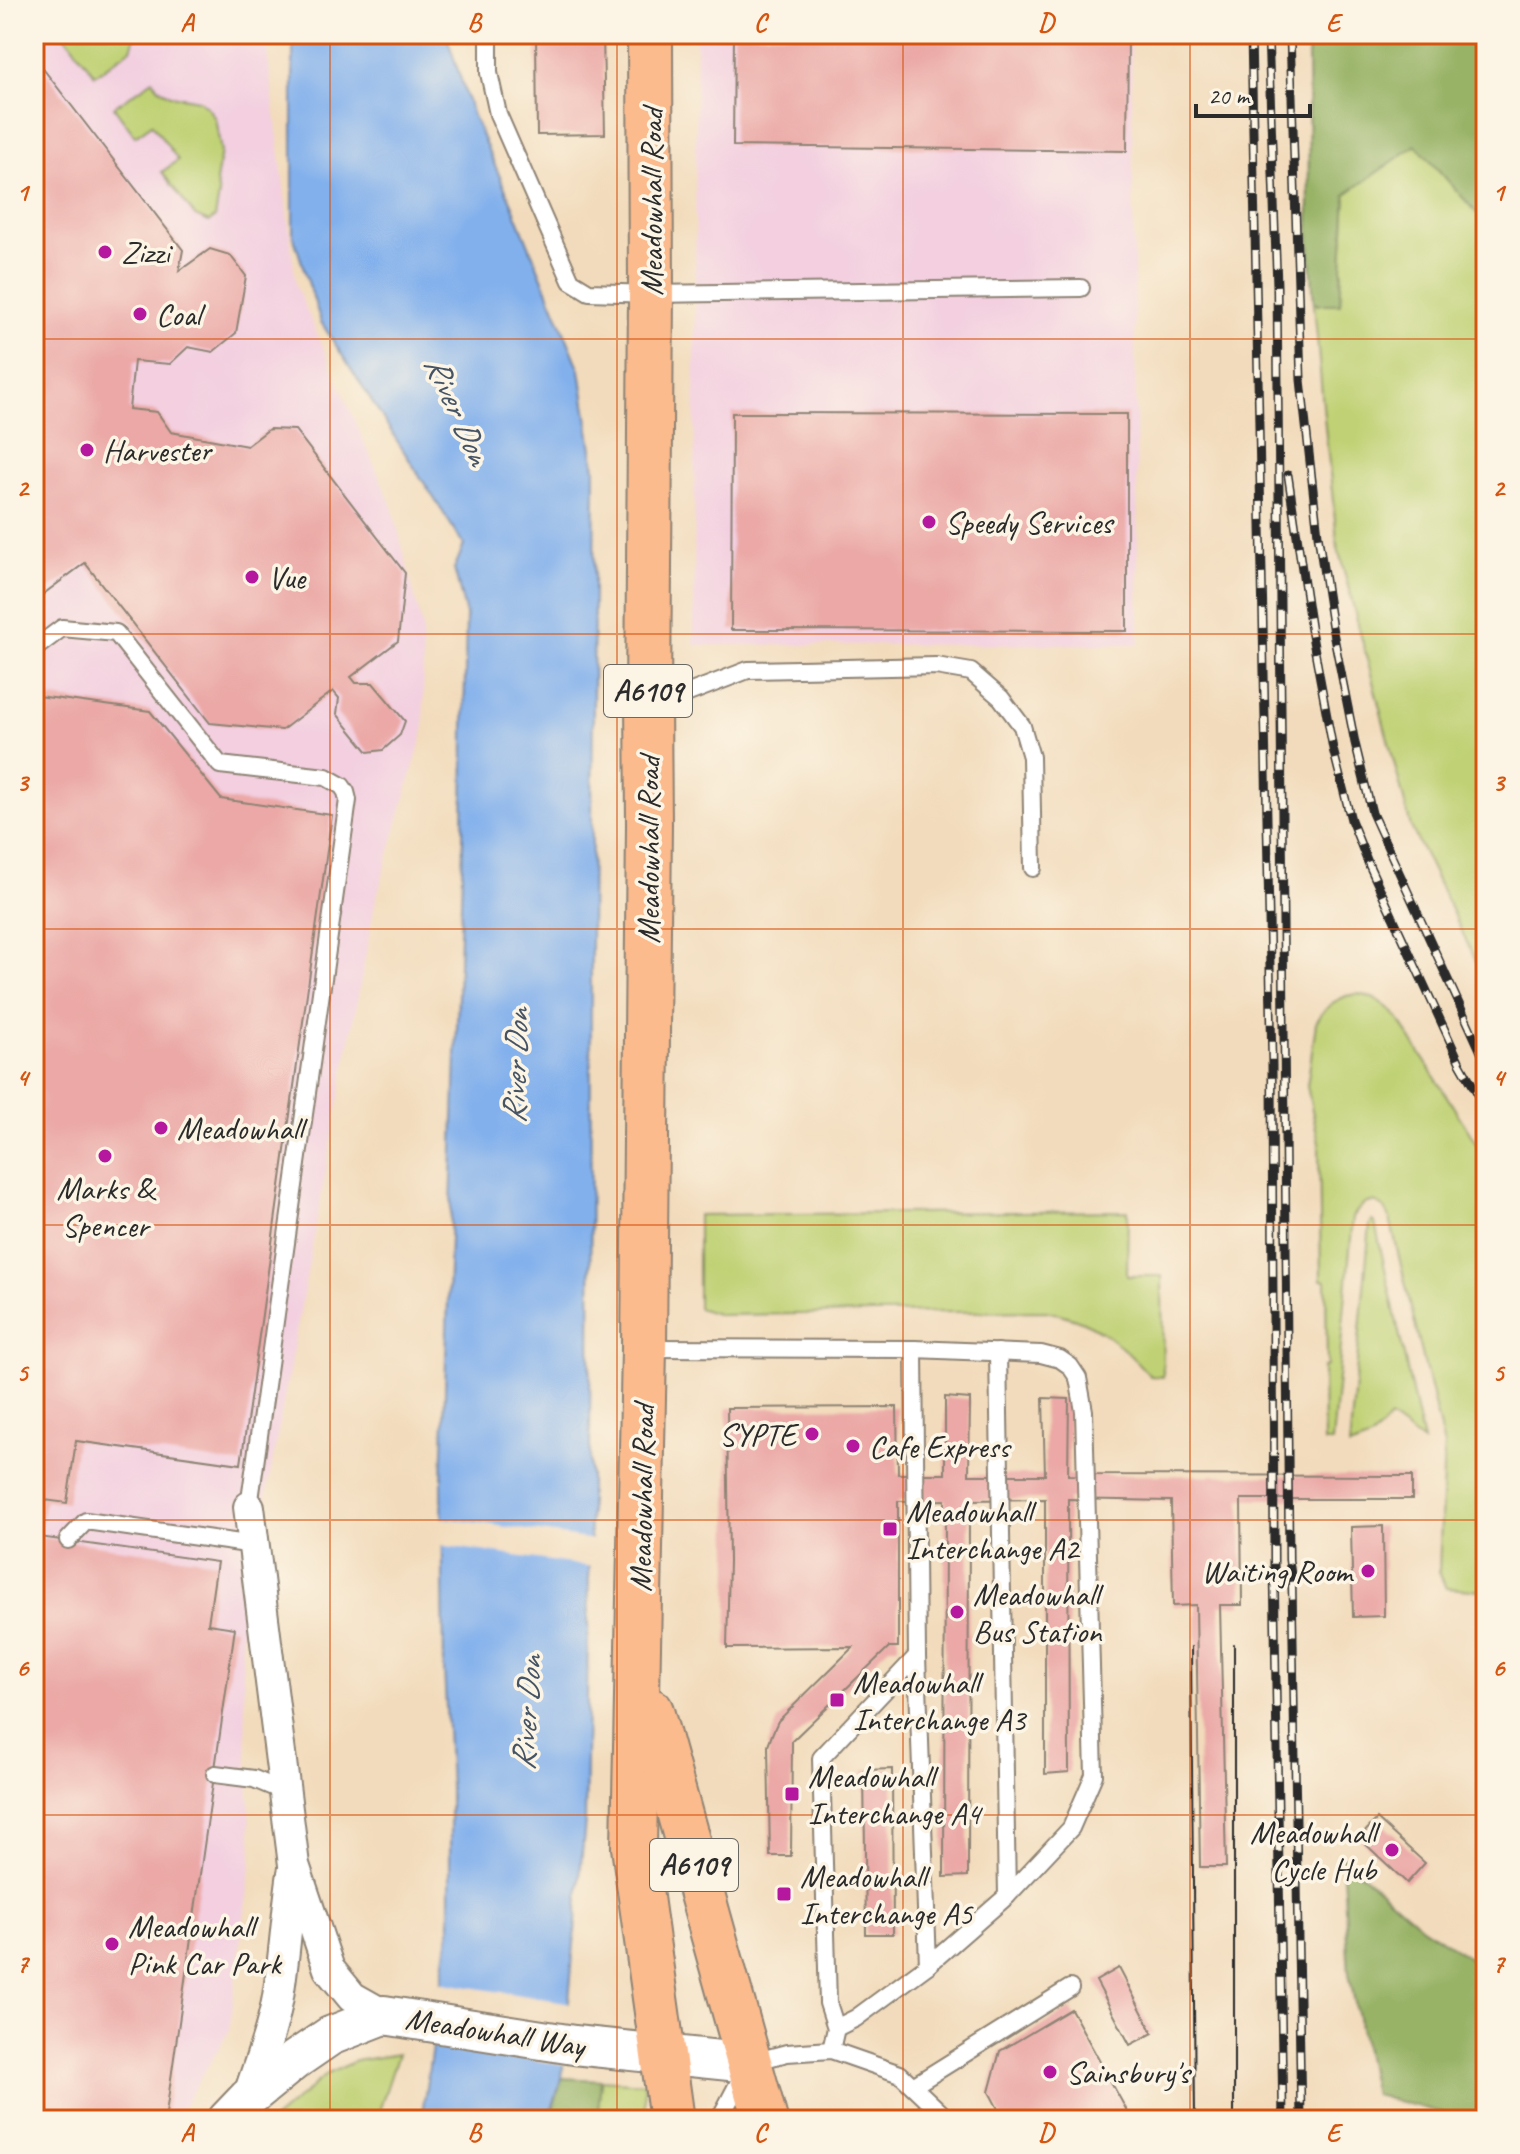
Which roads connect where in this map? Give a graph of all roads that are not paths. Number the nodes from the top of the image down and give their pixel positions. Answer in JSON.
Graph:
{"nodes":[{"id":1,"x":489,"y":34,"type":"edge"},
{"id":2,"x":650,"y":34,"type":"edge"},
{"id":3,"x":1081,"y":288,"type":"dead end"},
{"id":4,"x":651,"y":294,"type":"junction"},
{"id":5,"x":34,"y":649,"type":"edge"},
{"id":6,"x":648,"y":701,"type":"junction"},
{"id":7,"x":1033,"y":868,"type":"dead end"},
{"id":8,"x":644,"y":1348,"type":"junction"},
{"id":9,"x":914,"y":1349,"type":"junction"},
{"id":10,"x":998,"y":1352,"type":"junction"},
{"id":11,"x":249,"y":1507,"type":"joint"},
{"id":12,"x":68,"y":1540,"type":"dead end"},
{"id":13,"x":254,"y":1545,"type":"junction"},
{"id":14,"x":917,"y":1656,"type":"junction"},
{"id":15,"x":639,"y":1667,"type":"junction"},
{"id":16,"x":215,"y":1774,"type":"dead end"},
{"id":17,"x":285,"y":1792,"type":"junction"},
{"id":18,"x":294,"y":1865,"type":"junction"},
{"id":19,"x":1007,"y":1896,"type":"junction"},
{"id":20,"x":928,"y":1965,"type":"junction"},
{"id":21,"x":1070,"y":1988,"type":"dead end"},
{"id":22,"x":384,"y":2015,"type":"junction"},
{"id":23,"x":836,"y":2028,"type":"junction"},
{"id":24,"x":831,"y":2050,"type":"junction"},
{"id":25,"x":664,"y":2053,"type":"junction"},
{"id":26,"x":749,"y":2063,"type":"junction"},
{"id":27,"x":913,"y":2086,"type":"junction"},
{"id":28,"x":238,"y":2109,"type":"edge"},
{"id":29,"x":672,"y":2120,"type":"edge"},
{"id":30,"x":719,"y":2120,"type":"edge"},
{"id":31,"x":765,"y":2120,"type":"edge"},
{"id":32,"x":946,"y":2120,"type":"edge"}],
"edges":[{"from":1,"to":4,"type":"lane"},
{"from":2,"to":4,"type":"main road","name":"Meadowhall Road","number":"A6109"},
{"from":3,"to":4,"type":"lane"},
{"from":4,"to":6,"type":"main road","name":"Meadowhall Road","number":"A6109"},
{"from":5,"to":11,"type":"lane"},
{"from":6,"to":7,"type":"lane"},
{"from":6,"to":8,"type":"main road","name":"Meadowhall Road","number":"A6109"},
{"from":8,"to":9,"type":"lane"},
{"from":8,"to":15,"type":"main road","name":"Meadowhall Road","number":"A6109"},
{"from":9,"to":10,"type":"lane"},
{"from":9,"to":14,"type":"lane"},
{"from":10,"to":19,"type":"lane"},
{"from":10,"to":19,"type":"lane"},
{"from":11,"to":13,"type":"street"},
{"from":12,"to":13,"type":"lane"},
{"from":13,"to":17,"type":"street"},
{"from":14,"to":20,"type":"lane"},
{"from":14,"to":23,"type":"lane"},
{"from":15,"to":25,"type":"main road","name":"Meadowhall Road","number":"A6109"},
{"from":15,"to":26,"type":"main road","name":"Meadowhall Road","number":"A6109"},
{"from":16,"to":17,"type":"lane"},
{"from":17,"to":18,"type":"street"},
{"from":18,"to":22,"type":"street"},
{"from":18,"to":28,"type":"street"},
{"from":19,"to":20,"type":"lane"},
{"from":20,"to":23,"type":"lane"},
{"from":21,"to":27,"type":"lane"},
{"from":22,"to":25,"type":"street","name":"Meadowhall Way"},
{"from":22,"to":28,"type":"street","name":"Meadowhall Way"},
{"from":23,"to":24,"type":"lane"},
{"from":24,"to":26,"type":"lane"},
{"from":24,"to":27,"type":"lane"},
{"from":25,"to":26,"type":"street","name":"Meadowhall Way"},
{"from":25,"to":29,"type":"main road","name":"Meadowhall Road","number":"A6109"},
{"from":26,"to":30,"type":"lane"},
{"from":26,"to":31,"type":"main road","name":"Meadowhall Road","number":"A6109"},
{"from":27,"to":32,"type":"lane"}]}
